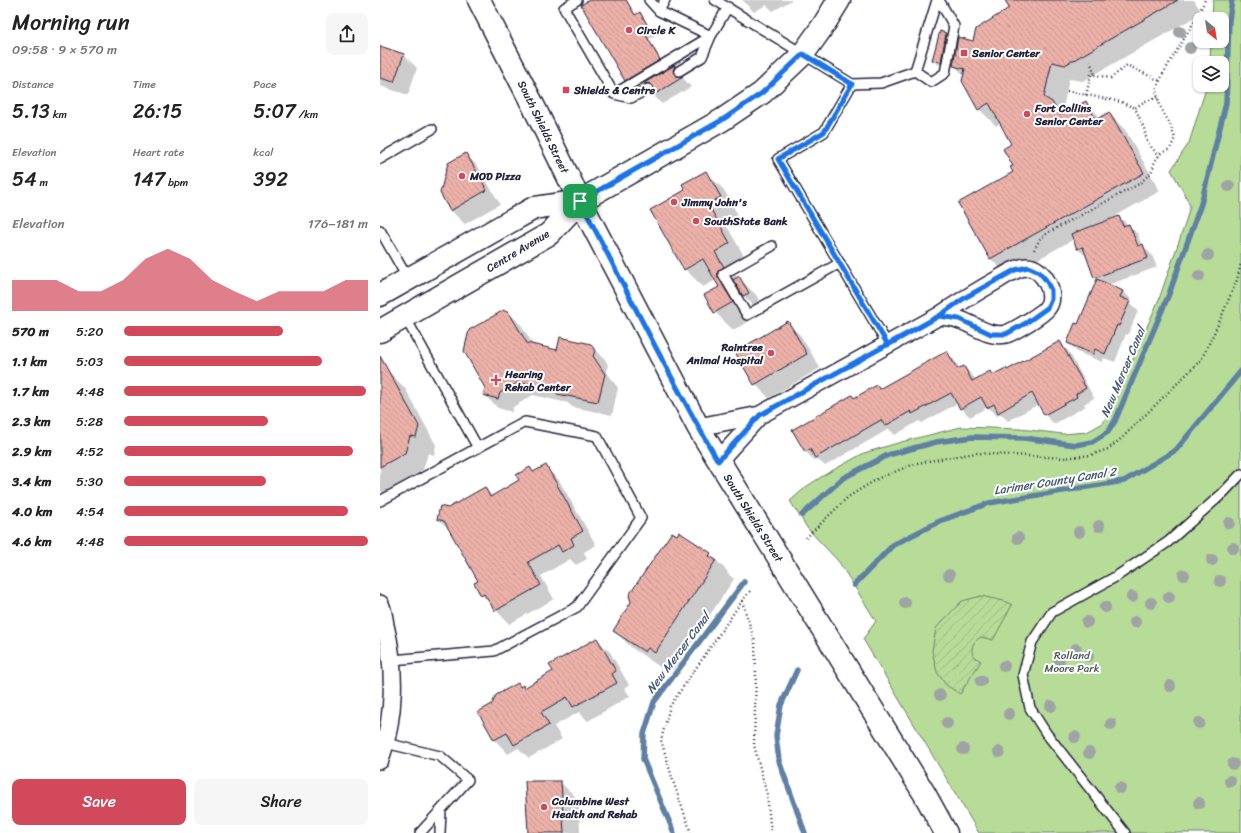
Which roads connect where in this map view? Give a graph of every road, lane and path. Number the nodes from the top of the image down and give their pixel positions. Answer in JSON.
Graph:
{"nodes":[{"id":1,"x":479,"y":0,"type":"edge"},
{"id":2,"x":578,"y":0,"type":"edge"},
{"id":3,"x":649,"y":0,"type":"edge"},
{"id":4,"x":665,"y":0,"type":"edge"},
{"id":5,"x":715,"y":0,"type":"edge"},
{"id":6,"x":839,"y":0,"type":"edge"},
{"id":7,"x":938,"y":0,"type":"edge"},
{"id":8,"x":1204,"y":0,"type":"edge"},
{"id":9,"x":728,"y":7,"type":"junction"},
{"id":10,"x":659,"y":11,"type":"junction"},
{"id":11,"x":711,"y":36,"type":"junction"},
{"id":12,"x":803,"y":54,"type":"junction"},
{"id":13,"x":1090,"y":61,"type":"dead end"},
{"id":14,"x":679,"y":71,"type":"dead end"},
{"id":15,"x":915,"y":71,"type":"junction"},
{"id":16,"x":1095,"y":75,"type":"junction"},
{"id":17,"x":1160,"y":81,"type":"junction"},
{"id":18,"x":852,"y":84,"type":"junction"},
{"id":19,"x":648,"y":89,"type":"dead end"},
{"id":20,"x":1067,"y":91,"type":"dead end"},
{"id":21,"x":614,"y":94,"type":"junction"},
{"id":22,"x":1086,"y":95,"type":"junction"},
{"id":23,"x":1158,"y":98,"type":"junction"},
{"id":24,"x":1135,"y":108,"type":"junction"},
{"id":25,"x":432,"y":129,"type":"dead end"},
{"id":26,"x":1159,"y":156,"type":"junction"},
{"id":27,"x":380,"y":159,"type":"edge"},
{"id":28,"x":580,"y":201,"type":"junction"},
{"id":29,"x":380,"y":230,"type":"edge"},
{"id":30,"x":772,"y":246,"type":"dead end"},
{"id":31,"x":840,"y":263,"type":"junction"},
{"id":32,"x":1241,"y":263,"type":"edge"},
{"id":33,"x":1028,"y":267,"type":"junction"},
{"id":34,"x":408,"y":279,"type":"junction"},
{"id":35,"x":380,"y":295,"type":"edge"},
{"id":36,"x":939,"y":316,"type":"junction"},
{"id":37,"x":405,"y":317,"type":"junction"},
{"id":38,"x":380,"y":331,"type":"edge"},
{"id":39,"x":888,"y":345,"type":"junction"},
{"id":40,"x":760,"y":415,"type":"junction"},
{"id":41,"x":698,"y":427,"type":"junction"},
{"id":42,"x":478,"y":448,"type":"junction"},
{"id":43,"x":718,"y":461,"type":"junction"},
{"id":44,"x":1241,"y":474,"type":"edge"},
{"id":45,"x":380,"y":501,"type":"edge"},
{"id":46,"x":806,"y":538,"type":"dead end"},
{"id":47,"x":751,"y":590,"type":"dead end"},
{"id":48,"x":742,"y":601,"type":"junction"},
{"id":49,"x":380,"y":604,"type":"edge"},
{"id":50,"x":392,"y":660,"type":"junction"},
{"id":51,"x":382,"y":742,"type":"edge"},
{"id":52,"x":380,"y":760,"type":"edge"},
{"id":53,"x":441,"y":811,"type":"junction"},
{"id":54,"x":420,"y":833,"type":"edge"},
{"id":55,"x":440,"y":833,"type":"edge"},
{"id":56,"x":691,"y":833,"type":"edge"},
{"id":57,"x":771,"y":833,"type":"edge"},
{"id":58,"x":946,"y":833,"type":"edge"},
{"id":59,"x":1125,"y":833,"type":"edge"}],
"edges":[{"from":1,"to":28,"type":"main road","name":"South Shields Street"},
{"from":2,"to":21,"type":"lane"},
{"from":3,"to":10,"type":"lane"},
{"from":4,"to":10,"type":"lane"},
{"from":5,"to":9,"type":"lane"},
{"from":6,"to":12,"type":"main road"},
{"from":7,"to":15,"type":"lane"},
{"from":7,"to":15,"type":"lane"},
{"from":8,"to":17,"type":"path"},
{"from":9,"to":11,"type":"lane"},
{"from":9,"to":12,"type":"lane"},
{"from":10,"to":11,"type":"lane"},
{"from":11,"to":14,"type":"lane"},
{"from":11,"to":21,"type":"lane"},
{"from":12,"to":18,"type":"lane"},
{"from":12,"to":28,"type":"main road"},
{"from":13,"to":16,"type":"path"},
{"from":15,"to":18,"type":"lane"},
{"from":16,"to":17,"type":"path"},
{"from":16,"to":22,"type":"path"},
{"from":17,"to":23,"type":"path"},
{"from":18,"to":31,"type":"lane"},
{"from":19,"to":21,"type":"lane"},
{"from":20,"to":22,"type":"path"},
{"from":22,"to":24,"type":"path"},
{"from":23,"to":24,"type":"path"},
{"from":23,"to":26,"type":"path"},
{"from":24,"to":26,"type":"path"},
{"from":25,"to":27,"type":"lane"},
{"from":26,"to":33,"type":"path"},
{"from":28,"to":34,"type":"main road"},
{"from":28,"to":37,"type":"main road","name":"Centre Avenue"},
{"from":28,"to":41,"type":"main road","name":"South Shields Street"},
{"from":29,"to":34,"type":"lane"},
{"from":30,"to":31,"type":"lane"},
{"from":31,"to":39,"type":"lane"},
{"from":32,"to":46,"type":"path"},
{"from":33,"to":36,"type":"street"},
{"from":33,"to":36,"type":"street"},
{"from":34,"to":35,"type":"main road"},
{"from":36,"to":39,"type":"street"},
{"from":37,"to":38,"type":"main road","name":"Centre Avenue"},
{"from":37,"to":42,"type":"lane"},
{"from":39,"to":40,"type":"street"},
{"from":40,"to":41,"type":"street"},
{"from":40,"to":43,"type":"street"},
{"from":41,"to":43,"type":"main road","name":"South Shields Street"},
{"from":42,"to":45,"type":"lane"},
{"from":42,"to":50,"type":"lane"},
{"from":43,"to":58,"type":"main road","name":"South Shields Street"},
{"from":44,"to":59,"type":"lane"},
{"from":47,"to":48,"type":"path"},
{"from":48,"to":56,"type":"path"},
{"from":48,"to":57,"type":"path"},
{"from":49,"to":50,"type":"street"},
{"from":50,"to":51,"type":"street"},
{"from":51,"to":52,"type":"street"},
{"from":51,"to":53,"type":"lane"},
{"from":53,"to":54,"type":"lane"},
{"from":53,"to":55,"type":"lane"}]}
